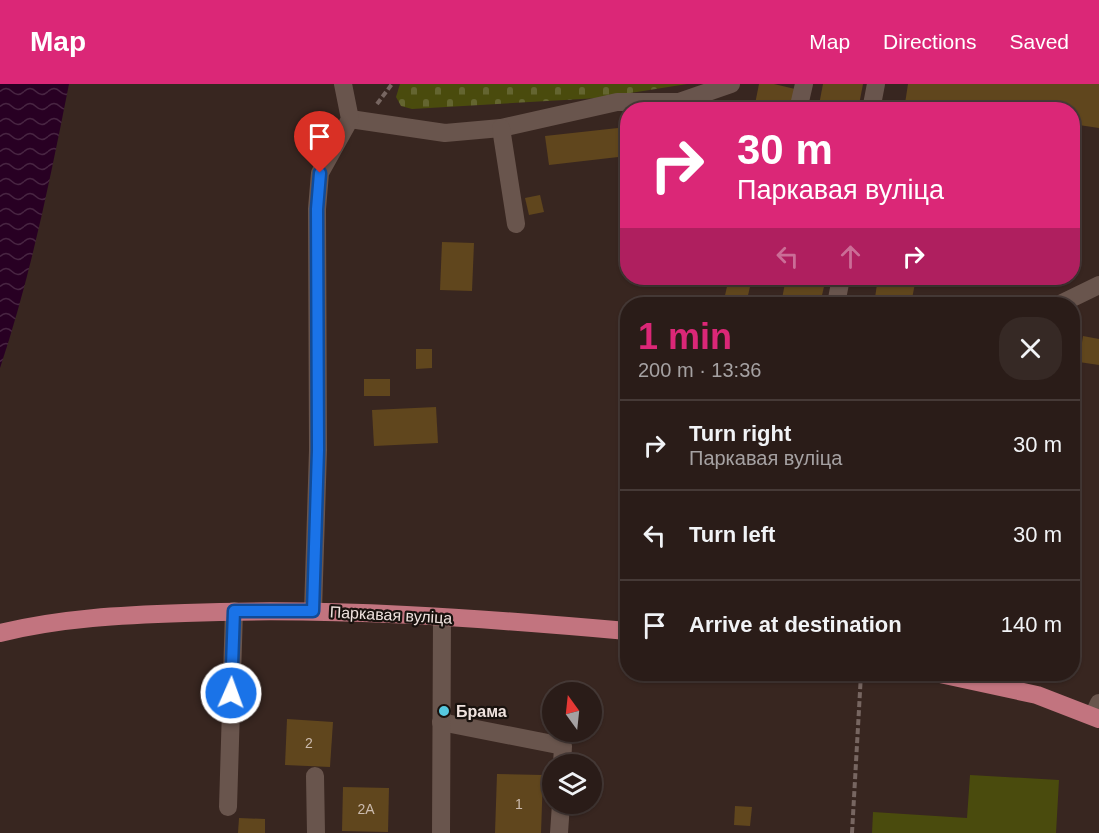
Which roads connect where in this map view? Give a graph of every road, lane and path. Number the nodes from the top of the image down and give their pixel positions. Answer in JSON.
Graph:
{"nodes":[{"id":1,"x":343,"y":84,"type":"edge"},
{"id":2,"x":731,"y":84,"type":"edge"},
{"id":3,"x":804,"y":84,"type":"edge"},
{"id":4,"x":876,"y":84,"type":"edge"},
{"id":5,"x":800,"y":102,"type":"edge"},
{"id":6,"x":873,"y":102,"type":"edge"},
{"id":7,"x":350,"y":119,"type":"junction"},
{"id":8,"x":501,"y":128,"type":"junction"},
{"id":9,"x":516,"y":224,"type":"dead end"},
{"id":10,"x":1099,"y":285,"type":"edge"},
{"id":11,"x":1074,"y":297,"type":"edge"},
{"id":12,"x":234,"y":611,"type":"junction"},
{"id":13,"x":313,"y":611,"type":"junction"},
{"id":14,"x":442,"y":618,"type":"junction"},
{"id":15,"x":620,"y":630,"type":"edge"},
{"id":16,"x":6,"y":632,"type":"edge"},
{"id":17,"x":861,"y":681,"type":"edge"},
{"id":18,"x":972,"y":681,"type":"edge"},
{"id":19,"x":1097,"y":713,"type":"edge"},
{"id":20,"x":441,"y":722,"type":"junction"},
{"id":21,"x":563,"y":754,"type":"edge"},
{"id":22,"x":315,"y":776,"type":"dead end"},
{"id":23,"x":228,"y":807,"type":"dead end"},
{"id":24,"x":560,"y":814,"type":"edge"},
{"id":25,"x":316,"y":833,"type":"edge"},
{"id":26,"x":441,"y":833,"type":"edge"},
{"id":27,"x":559,"y":833,"type":"edge"},
{"id":28,"x":852,"y":833,"type":"edge"}],
"edges":[{"from":1,"to":7,"type":"street"},
{"from":2,"to":8,"type":"street"},
{"from":3,"to":5,"type":"street"},
{"from":4,"to":6,"type":"street"},
{"from":7,"to":8,"type":"street"},
{"from":7,"to":13,"type":"street"},
{"from":8,"to":9,"type":"street"},
{"from":10,"to":11,"type":"street"},
{"from":12,"to":13,"type":"main road","name":"Паркавая вуліца"},
{"from":12,"to":16,"type":"main road","name":"Паркавая вуліца"},
{"from":12,"to":23,"type":"street"},
{"from":13,"to":14,"type":"main road","name":"Паркавая вуліца"},
{"from":14,"to":15,"type":"main road","name":"Паркавая вуліца"},
{"from":14,"to":20,"type":"street"},
{"from":17,"to":28,"type":"path"},
{"from":18,"to":19,"type":"main road"},
{"from":20,"to":21,"type":"street"},
{"from":20,"to":26,"type":"street"},
{"from":22,"to":25,"type":"street"},
{"from":24,"to":27,"type":"street"}]}
